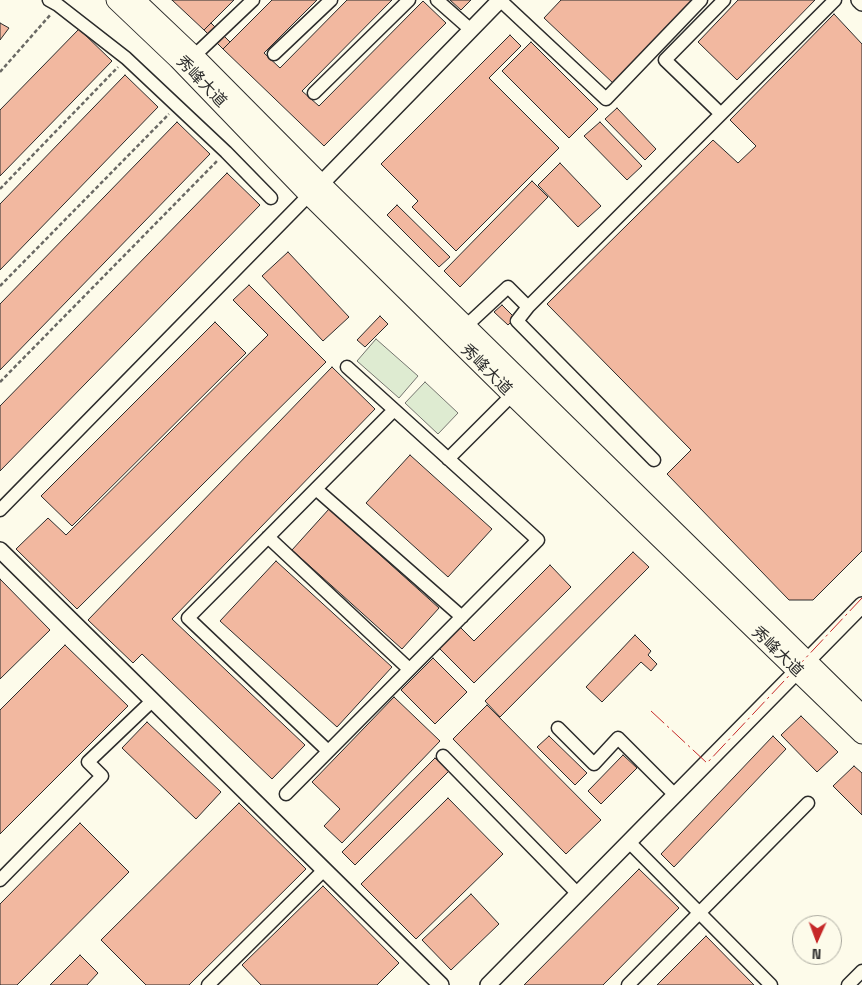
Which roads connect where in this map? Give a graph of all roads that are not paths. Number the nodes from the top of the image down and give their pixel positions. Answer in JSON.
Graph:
{"nodes":[{"id":1,"x":116,"y":0,"type":"edge"},
{"id":2,"x":135,"y":0,"type":"edge"},
{"id":3,"x":253,"y":0,"type":"edge"},
{"id":4,"x":332,"y":0,"type":"edge"},
{"id":5,"x":409,"y":0,"type":"edge"},
{"id":6,"x":436,"y":0,"type":"edge"},
{"id":7,"x":500,"y":0,"type":"edge"},
{"id":8,"x":701,"y":0,"type":"edge"},
{"id":9,"x":724,"y":0,"type":"edge"},
{"id":10,"x":859,"y":0,"type":"edge"},
{"id":11,"x":828,"y":2,"type":"edge"},
{"id":12,"x":54,"y":3,"type":"edge"},
{"id":13,"x":862,"y":3,"type":"edge"},
{"id":14,"x":470,"y":30,"type":"junction"},
{"id":15,"x":274,"y":54,"type":"dead end"},
{"id":16,"x":194,"y":56,"type":"junction"},
{"id":17,"x":314,"y":93,"type":"dead end"},
{"id":18,"x":721,"y":114,"type":"junction"},
{"id":19,"x":315,"y":189,"type":"junction"},
{"id":20,"x":271,"y":198,"type":"dead end"},
{"id":21,"x":528,"y":307,"type":"junction"},
{"id":22,"x":466,"y":326,"type":"junction"},
{"id":23,"x":347,"y":368,"type":"dead end"},
{"id":24,"x":512,"y":395,"type":"junction"},
{"id":25,"x":394,"y":410,"type":"junction"},
{"id":26,"x":448,"y":459,"type":"junction"},
{"id":27,"x":654,"y":460,"type":"dead end"},
{"id":28,"x":316,"y":489,"type":"junction"},
{"id":29,"x":0,"y":510,"type":"edge"},
{"id":30,"x":268,"y":537,"type":"junction"},
{"id":31,"x":0,"y":550,"type":"edge"},
{"id":32,"x":862,"y":605,"type":"edge"},
{"id":33,"x":462,"y":617,"type":"junction"},
{"id":34,"x":803,"y":667,"type":"junction"},
{"id":35,"x":409,"y":670,"type":"junction"},
{"id":36,"x":153,"y":700,"type":"junction"},
{"id":37,"x":862,"y":715,"type":"edge"},
{"id":38,"x":558,"y":728,"type":"dead end"},
{"id":39,"x":862,"y":734,"type":"edge"},
{"id":40,"x":328,"y":751,"type":"junction"},
{"id":41,"x":443,"y":756,"type":"dead end"},
{"id":42,"x":286,"y":794,"type":"dead end"},
{"id":43,"x":675,"y":795,"type":"junction"},
{"id":44,"x":808,"y":803,"type":"dead end"},
{"id":45,"x":629,"y":842,"type":"junction"},
{"id":46,"x":324,"y":870,"type":"junction"},
{"id":47,"x":0,"y":880,"type":"edge"},
{"id":48,"x":578,"y":894,"type":"junction"},
{"id":49,"x":699,"y":913,"type":"junction"},
{"id":50,"x":862,"y":971,"type":"edge"},
{"id":51,"x":208,"y":985,"type":"edge"},
{"id":52,"x":441,"y":985,"type":"edge"},
{"id":53,"x":488,"y":985,"type":"edge"},
{"id":54,"x":628,"y":985,"type":"edge"},
{"id":55,"x":771,"y":985,"type":"edge"},
{"id":56,"x":848,"y":985,"type":"edge"}],
"edges":[{"from":1,"to":19,"type":"main road","name":"秀峰大道"},
{"from":2,"to":16,"type":"main road","name":"秀峰大道"},
{"from":3,"to":16,"type":"street"},
{"from":4,"to":15,"type":"street"},
{"from":5,"to":17,"type":"street"},
{"from":6,"to":14,"type":"street"},
{"from":7,"to":8,"type":"street"},
{"from":7,"to":14,"type":"street"},
{"from":9,"to":18,"type":"street"},
{"from":10,"to":13,"type":"street"},
{"from":11,"to":18,"type":"street"},
{"from":12,"to":20,"type":"street"},
{"from":14,"to":19,"type":"street"},
{"from":16,"to":19,"type":"main road","name":"秀峰大道"},
{"from":18,"to":21,"type":"street"},
{"from":19,"to":22,"type":"main road","name":"秀峰大道"},
{"from":19,"to":24,"type":"main road","name":"秀峰大道"},
{"from":19,"to":29,"type":"street"},
{"from":21,"to":22,"type":"street"},
{"from":21,"to":27,"type":"street"},
{"from":22,"to":34,"type":"main road","name":"秀峰大道"},
{"from":23,"to":25,"type":"street"},
{"from":24,"to":26,"type":"street"},
{"from":24,"to":34,"type":"main road","name":"秀峰大道"},
{"from":25,"to":26,"type":"street"},
{"from":25,"to":28,"type":"street"},
{"from":26,"to":33,"type":"street"},
{"from":28,"to":30,"type":"street"},
{"from":28,"to":33,"type":"street"},
{"from":30,"to":35,"type":"street"},
{"from":30,"to":40,"type":"street"},
{"from":31,"to":36,"type":"street"},
{"from":32,"to":34,"type":"street"},
{"from":33,"to":35,"type":"street"},
{"from":34,"to":37,"type":"main road","name":"秀峰大道"},
{"from":34,"to":39,"type":"main road","name":"秀峰大道"},
{"from":34,"to":43,"type":"street"},
{"from":35,"to":40,"type":"street"},
{"from":36,"to":46,"type":"street"},
{"from":36,"to":47,"type":"street"},
{"from":38,"to":43,"type":"street"},
{"from":40,"to":42,"type":"street"},
{"from":41,"to":48,"type":"street"},
{"from":43,"to":45,"type":"street"},
{"from":44,"to":49,"type":"street"},
{"from":45,"to":48,"type":"street"},
{"from":45,"to":49,"type":"street"},
{"from":46,"to":51,"type":"street"},
{"from":46,"to":52,"type":"street"},
{"from":48,"to":53,"type":"street"},
{"from":49,"to":54,"type":"street"},
{"from":49,"to":55,"type":"street"},
{"from":50,"to":56,"type":"street"}]}
